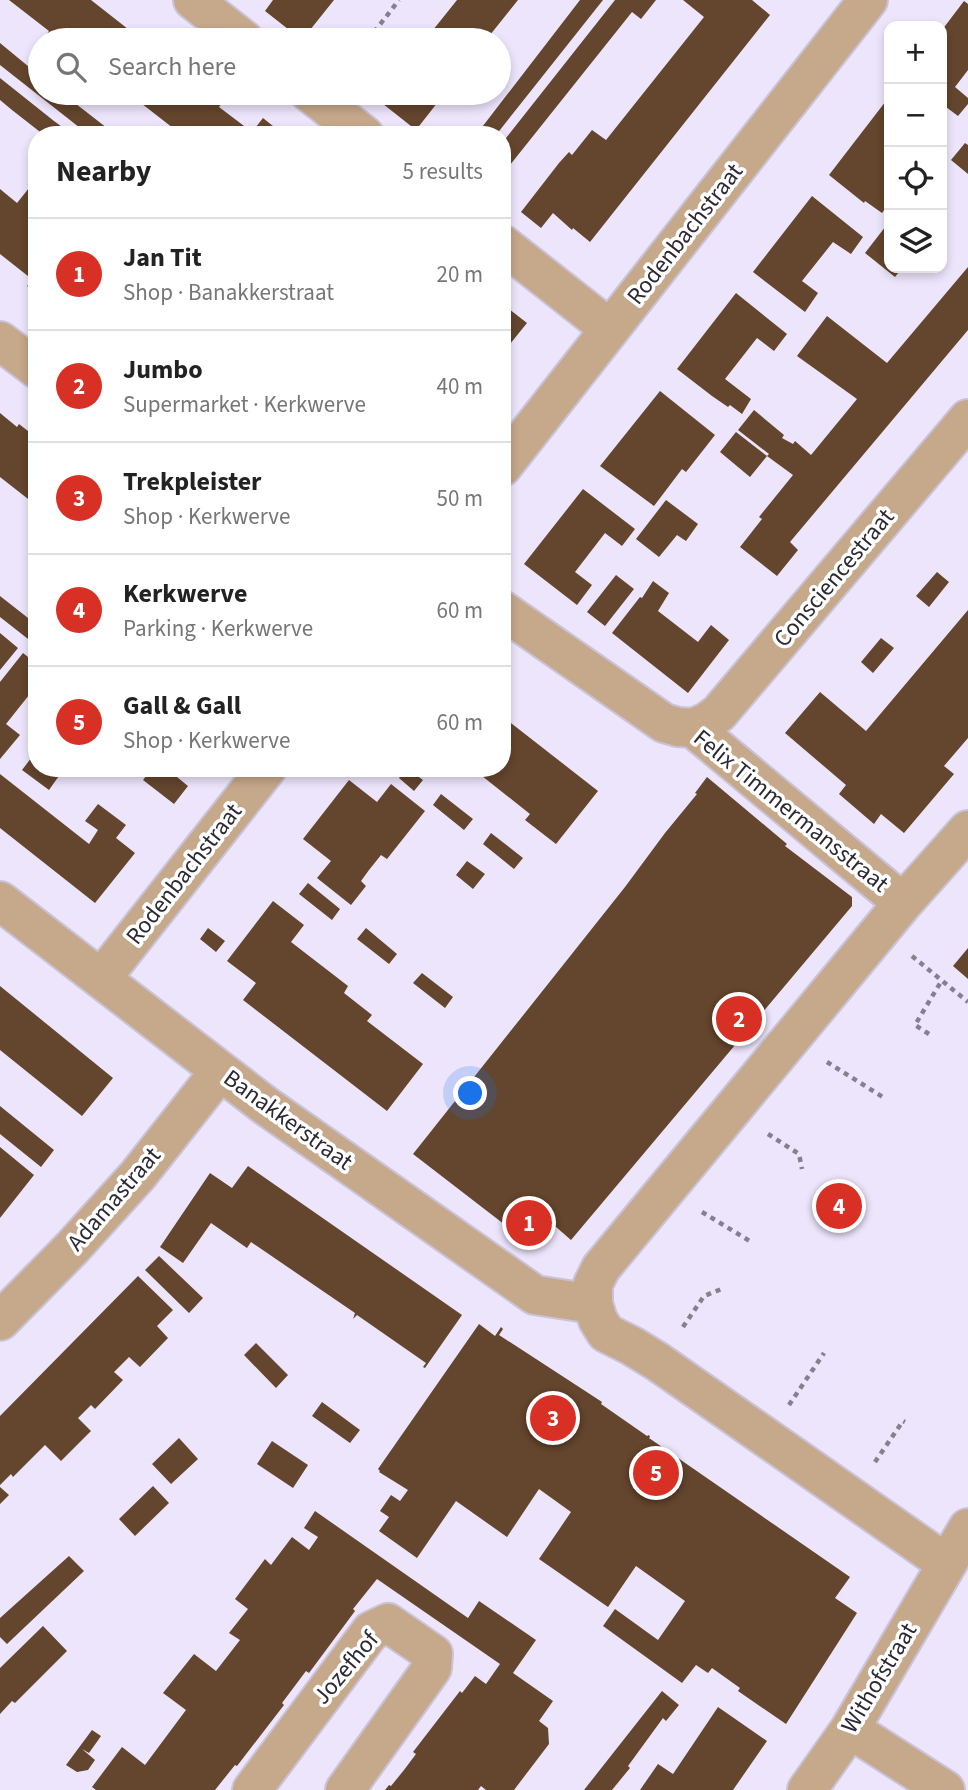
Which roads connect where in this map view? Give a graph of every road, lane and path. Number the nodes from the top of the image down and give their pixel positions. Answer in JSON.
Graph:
{"nodes":[{"id":1,"x":193,"y":0,"type":"edge"},
{"id":2,"x":399,"y":0,"type":"edge"},
{"id":3,"x":856,"y":4,"type":"edge"},
{"id":4,"x":229,"y":28,"type":"edge"},
{"id":5,"x":377,"y":28,"type":"edge"},
{"id":6,"x":325,"y":105,"type":"edge"},
{"id":7,"x":352,"y":126,"type":"edge"},
{"id":8,"x":511,"y":251,"type":"edge"},
{"id":9,"x":610,"y":329,"type":"junction"},
{"id":10,"x":0,"y":341,"type":"edge"},
{"id":11,"x":28,"y":362,"type":"edge"},
{"id":12,"x":968,"y":419,"type":"edge"},
{"id":13,"x":511,"y":456,"type":"edge"},
{"id":14,"x":511,"y":616,"type":"edge"},
{"id":15,"x":693,"y":728,"type":"junction"},
{"id":16,"x":260,"y":777,"type":"edge"},
{"id":17,"x":968,"y":830,"type":"edge"},
{"id":18,"x":0,"y":901,"type":"edge"},
{"id":19,"x":892,"y":916,"type":"junction"},
{"id":20,"x":102,"y":979,"type":"junction"},
{"id":21,"x":942,"y":980,"type":"junction"},
{"id":22,"x":968,"y":1002,"type":"edge"},
{"id":23,"x":929,"y":1034,"type":"dead end"},
{"id":24,"x":790,"y":1040,"type":"junction"},
{"id":25,"x":220,"y":1071,"type":"junction"},
{"id":26,"x":886,"y":1099,"type":"dead end"},
{"id":27,"x":732,"y":1111,"type":"junction"},
{"id":28,"x":802,"y":1169,"type":"dead end"},
{"id":29,"x":666,"y":1189,"type":"junction"},
{"id":30,"x":753,"y":1243,"type":"dead end"},
{"id":31,"x":724,"y":1288,"type":"dead end"},
{"id":32,"x":593,"y":1304,"type":"junction"},
{"id":33,"x":0,"y":1321,"type":"edge"},
{"id":34,"x":824,"y":1353,"type":"dead end"},
{"id":35,"x":658,"y":1362,"type":"junction"},
{"id":36,"x":905,"y":1422,"type":"dead end"},
{"id":37,"x":768,"y":1438,"type":"junction"},
{"id":38,"x":852,"y":1497,"type":"junction"},
{"id":39,"x":968,"y":1528,"type":"edge"},
{"id":40,"x":947,"y":1564,"type":"junction"},
{"id":41,"x":850,"y":1729,"type":"junction"},
{"id":42,"x":252,"y":1790,"type":"edge"},
{"id":43,"x":345,"y":1790,"type":"edge"},
{"id":44,"x":807,"y":1790,"type":"edge"},
{"id":45,"x":945,"y":1790,"type":"edge"}],
"edges":[{"from":1,"to":4,"type":"street"},
{"from":2,"to":5,"type":"path"},
{"from":3,"to":9,"type":"street","name":"Rodenbachstraat"},
{"from":6,"to":7,"type":"street"},
{"from":8,"to":9,"type":"street"},
{"from":9,"to":13,"type":"street","name":"Rodenbachstraat"},
{"from":10,"to":11,"type":"street"},
{"from":12,"to":15,"type":"street","name":"Consciencestraat"},
{"from":14,"to":15,"type":"street","name":"Felix Timmermansstraat"},
{"from":15,"to":19,"type":"street","name":"Felix Timmermansstraat"},
{"from":16,"to":20,"type":"street","name":"Rodenbachstraat"},
{"from":17,"to":19,"type":"street"},
{"from":18,"to":20,"type":"street","name":"Banakkerstraat"},
{"from":19,"to":21,"type":"path"},
{"from":19,"to":24,"type":"street"},
{"from":20,"to":25,"type":"street","name":"Banakkerstraat"},
{"from":21,"to":22,"type":"path"},
{"from":21,"to":23,"type":"path"},
{"from":24,"to":26,"type":"path"},
{"from":24,"to":27,"type":"street"},
{"from":25,"to":32,"type":"street","name":"Banakkerstraat"},
{"from":25,"to":33,"type":"street","name":"Adamastraat"},
{"from":27,"to":28,"type":"path"},
{"from":27,"to":29,"type":"street"},
{"from":29,"to":30,"type":"path"},
{"from":29,"to":32,"type":"street"},
{"from":31,"to":35,"type":"path"},
{"from":32,"to":35,"type":"street"},
{"from":34,"to":37,"type":"path"},
{"from":35,"to":37,"type":"street"},
{"from":36,"to":38,"type":"path"},
{"from":37,"to":38,"type":"street"},
{"from":38,"to":40,"type":"street"},
{"from":39,"to":40,"type":"street","name":"Withofstraat"},
{"from":40,"to":41,"type":"street","name":"Withofstraat"},
{"from":41,"to":44,"type":"street","name":"Withofstraat"},
{"from":41,"to":45,"type":"street"},
{"from":42,"to":43,"type":"street","name":"Jozefhof"}]}
